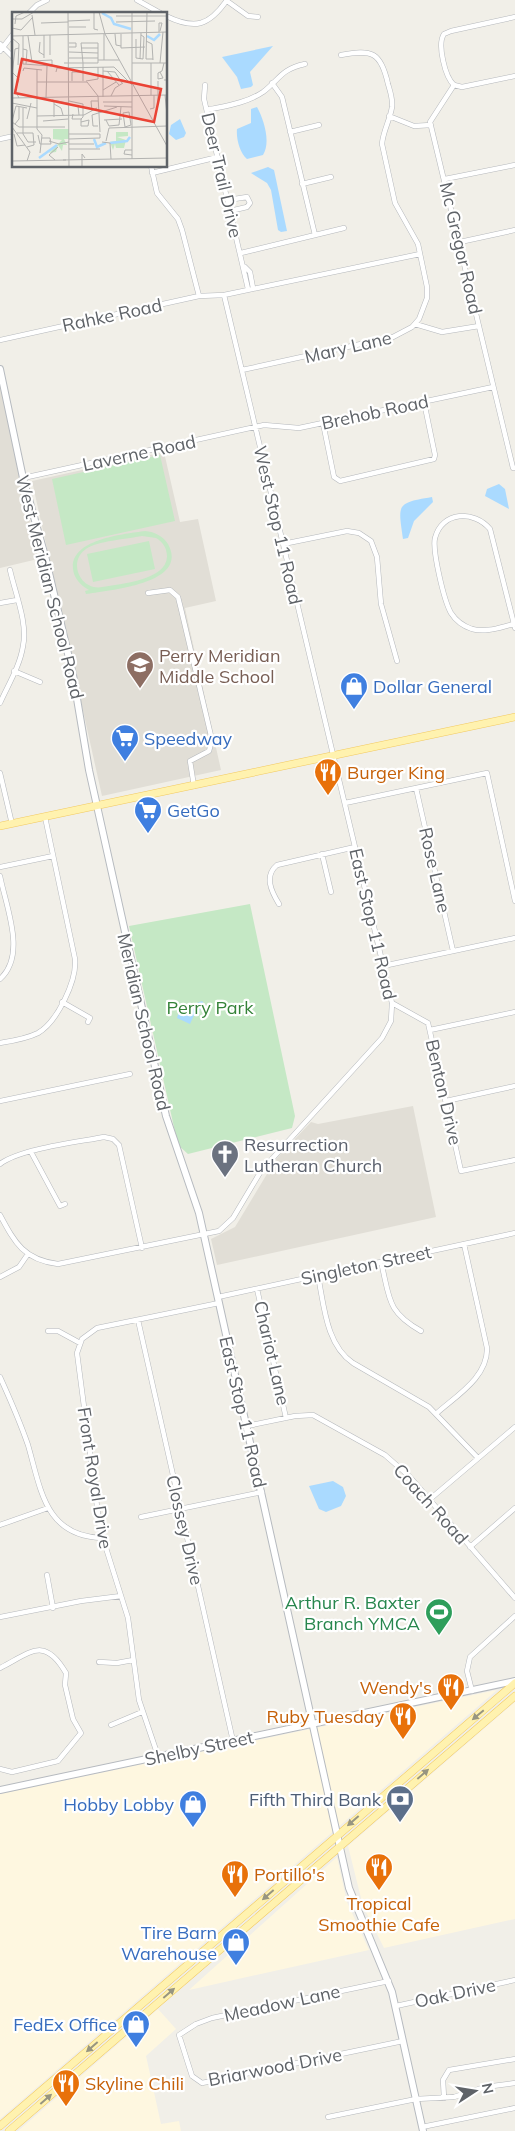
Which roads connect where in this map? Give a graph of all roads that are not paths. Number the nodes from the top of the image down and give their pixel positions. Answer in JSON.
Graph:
{"nodes":[{"id":1,"x":47,"y":0,"type":"edge"},
{"id":2,"x":137,"y":0,"type":"edge"},
{"id":3,"x":227,"y":0,"type":"edge"},
{"id":4,"x":30,"y":12,"type":"edge"},
{"id":5,"x":158,"y":12,"type":"edge"},
{"id":6,"x":168,"y":17,"type":"edge"},
{"id":7,"x":258,"y":17,"type":"dead end"},
{"id":8,"x":515,"y":17,"type":"edge"},
{"id":9,"x":12,"y":34,"type":"edge"},
{"id":10,"x":1,"y":47,"type":"edge"},
{"id":11,"x":341,"y":55,"type":"dead end"},
{"id":12,"x":12,"y":56,"type":"edge"},
{"id":13,"x":305,"y":64,"type":"dead end"},
{"id":14,"x":515,"y":76,"type":"edge"},
{"id":15,"x":272,"y":83,"type":"junction"},
{"id":16,"x":205,"y":85,"type":"dead end"},
{"id":17,"x":454,"y":85,"type":"junction"},
{"id":18,"x":207,"y":110,"type":"junction"},
{"id":19,"x":389,"y":116,"type":"junction"},
{"id":20,"x":431,"y":125,"type":"junction"},
{"id":21,"x":319,"y":126,"type":"dead end"},
{"id":22,"x":290,"y":132,"type":"junction"},
{"id":23,"x":218,"y":157,"type":"junction"},
{"id":24,"x":515,"y":164,"type":"edge"},
{"id":25,"x":151,"y":168,"type":"edge"},
{"id":26,"x":152,"y":173,"type":"junction"},
{"id":27,"x":332,"y":177,"type":"dead end"},
{"id":28,"x":445,"y":179,"type":"junction"},
{"id":29,"x":302,"y":184,"type":"junction"},
{"id":30,"x":228,"y":200,"type":"junction"},
{"id":31,"x":230,"y":211,"type":"junction"},
{"id":32,"x":344,"y":228,"type":"dead end"},
{"id":33,"x":515,"y":230,"type":"edge"},
{"id":34,"x":315,"y":235,"type":"junction"},
{"id":35,"x":460,"y":242,"type":"junction"},
{"id":36,"x":241,"y":253,"type":"junction"},
{"id":37,"x":420,"y":254,"type":"junction"},
{"id":38,"x":251,"y":288,"type":"junction"},
{"id":39,"x":224,"y":294,"type":"junction"},
{"id":40,"x":199,"y":296,"type":"junction"},
{"id":41,"x":415,"y":324,"type":"junction"},
{"id":42,"x":479,"y":326,"type":"junction"},
{"id":43,"x":0,"y":340,"type":"edge"},
{"id":44,"x":0,"y":369,"type":"edge"},
{"id":45,"x":242,"y":370,"type":"junction"},
{"id":46,"x":494,"y":387,"type":"junction"},
{"id":47,"x":424,"y":402,"type":"junction"},
{"id":48,"x":323,"y":423,"type":"junction"},
{"id":49,"x":255,"y":426,"type":"junction"},
{"id":50,"x":514,"y":468,"type":"edge"},
{"id":51,"x":23,"y":478,"type":"junction"},
{"id":52,"x":283,"y":544,"type":"junction"},
{"id":53,"x":10,"y":570,"type":"dead end"},
{"id":54,"x":148,"y":593,"type":"dead end"},
{"id":55,"x":17,"y":600,"type":"junction"},
{"id":56,"x":0,"y":603,"type":"edge"},
{"id":57,"x":514,"y":626,"type":"edge"},
{"id":58,"x":398,"y":661,"type":"dead end"},
{"id":59,"x":14,"y":671,"type":"junction"},
{"id":60,"x":40,"y":682,"type":"dead end"},
{"id":61,"x":0,"y":703,"type":"edge"},
{"id":62,"x":515,"y":717,"type":"edge"},
{"id":63,"x":334,"y":756,"type":"junction"},
{"id":64,"x":0,"y":773,"type":"edge"},
{"id":65,"x":1,"y":784,"type":"edge"},
{"id":66,"x":194,"y":786,"type":"junction"},
{"id":67,"x":416,"y":788,"type":"junction"},
{"id":68,"x":345,"y":804,"type":"junction"},
{"id":69,"x":98,"y":806,"type":"junction"},
{"id":70,"x":45,"y":817,"type":"junction"},
{"id":71,"x":12,"y":824,"type":"junction"},
{"id":72,"x":0,"y":826,"type":"edge"},
{"id":73,"x":355,"y":847,"type":"junction"},
{"id":74,"x":322,"y":854,"type":"junction"},
{"id":75,"x":53,"y":856,"type":"junction"},
{"id":76,"x":0,"y":867,"type":"edge"},
{"id":77,"x":0,"y":876,"type":"edge"},
{"id":78,"x":331,"y":892,"type":"dead end"},
{"id":79,"x":515,"y":901,"type":"edge"},
{"id":80,"x":279,"y":904,"type":"dead end"},
{"id":81,"x":515,"y":938,"type":"edge"},
{"id":82,"x":453,"y":951,"type":"junction"},
{"id":83,"x":383,"y":966,"type":"junction"},
{"id":84,"x":0,"y":979,"type":"edge"},
{"id":85,"x":62,"y":1002,"type":"junction"},
{"id":86,"x":392,"y":1003,"type":"junction"},
{"id":87,"x":515,"y":1012,"type":"edge"},
{"id":88,"x":88,"y":1022,"type":"dead end"},
{"id":89,"x":430,"y":1030,"type":"junction"},
{"id":90,"x":0,"y":1043,"type":"edge"},
{"id":91,"x":130,"y":1074,"type":"dead end"},
{"id":92,"x":515,"y":1086,"type":"edge"},
{"id":93,"x":0,"y":1101,"type":"edge"},
{"id":94,"x":446,"y":1101,"type":"junction"},
{"id":95,"x":31,"y":1152,"type":"junction"},
{"id":96,"x":515,"y":1160,"type":"edge"},
{"id":97,"x":0,"y":1164,"type":"edge"},
{"id":98,"x":65,"y":1204,"type":"dead end"},
{"id":99,"x":0,"y":1215,"type":"edge"},
{"id":100,"x":515,"y":1234,"type":"edge"},
{"id":101,"x":204,"y":1235,"type":"junction"},
{"id":102,"x":464,"y":1244,"type":"junction"},
{"id":103,"x":142,"y":1248,"type":"junction"},
{"id":104,"x":28,"y":1254,"type":"junction"},
{"id":105,"x":381,"y":1262,"type":"junction"},
{"id":106,"x":318,"y":1276,"type":"junction"},
{"id":107,"x":0,"y":1277,"type":"edge"},
{"id":108,"x":257,"y":1289,"type":"junction"},
{"id":109,"x":218,"y":1300,"type":"junction"},
{"id":110,"x":138,"y":1320,"type":"junction"},
{"id":111,"x":48,"y":1331,"type":"dead end"},
{"id":112,"x":421,"y":1331,"type":"dead end"},
{"id":113,"x":80,"y":1342,"type":"junction"},
{"id":114,"x":0,"y":1377,"type":"edge"},
{"id":115,"x":436,"y":1413,"type":"junction"},
{"id":116,"x":286,"y":1418,"type":"junction"},
{"id":117,"x":246,"y":1426,"type":"junction"},
{"id":118,"x":515,"y":1427,"type":"edge"},
{"id":119,"x":478,"y":1458,"type":"junction"},
{"id":120,"x":262,"y":1492,"type":"junction"},
{"id":121,"x":429,"y":1500,"type":"junction"},
{"id":122,"x":48,"y":1508,"type":"junction"},
{"id":123,"x":515,"y":1508,"type":"edge"},
{"id":124,"x":180,"y":1509,"type":"junction"},
{"id":125,"x":141,"y":1517,"type":"dead end"},
{"id":126,"x":0,"y":1525,"type":"edge"},
{"id":127,"x":102,"y":1538,"type":"junction"},
{"id":128,"x":470,"y":1547,"type":"junction"},
{"id":129,"x":47,"y":1575,"type":"dead end"},
{"id":130,"x":122,"y":1596,"type":"junction"},
{"id":131,"x":515,"y":1598,"type":"edge"},
{"id":132,"x":53,"y":1608,"type":"junction"},
{"id":133,"x":515,"y":1616,"type":"edge"},
{"id":134,"x":0,"y":1617,"type":"edge"},
{"id":135,"x":133,"y":1660,"type":"junction"},
{"id":136,"x":99,"y":1662,"type":"dead end"},
{"id":137,"x":0,"y":1668,"type":"edge"},
{"id":138,"x":515,"y":1682,"type":"edge"},
{"id":139,"x":472,"y":1691,"type":"junction"},
{"id":140,"x":515,"y":1696,"type":"edge"},
{"id":141,"x":142,"y":1712,"type":"junction"},
{"id":142,"x":111,"y":1725,"type":"dead end"},
{"id":143,"x":314,"y":1725,"type":"junction"},
{"id":144,"x":233,"y":1741,"type":"junction"},
{"id":145,"x":158,"y":1756,"type":"junction"},
{"id":146,"x":0,"y":1769,"type":"edge"},
{"id":147,"x":0,"y":1790,"type":"edge"},
{"id":148,"x":337,"y":1835,"type":"junction"},
{"id":149,"x":340,"y":1846,"type":"junction"},
{"id":150,"x":515,"y":1980,"type":"edge"},
{"id":151,"x":389,"y":1981,"type":"junction"},
{"id":152,"x":396,"y":2006,"type":"junction"},
{"id":153,"x":179,"y":2035,"type":"joint"},
{"id":154,"x":403,"y":2041,"type":"junction"},
{"id":155,"x":515,"y":2059,"type":"edge"},
{"id":156,"x":515,"y":2083,"type":"edge"},
{"id":157,"x":444,"y":2098,"type":"junction"},
{"id":158,"x":416,"y":2099,"type":"junction"},
{"id":159,"x":515,"y":2108,"type":"edge"},
{"id":160,"x":328,"y":2117,"type":"dead end"},
{"id":161,"x":0,"y":2126,"type":"edge"},
{"id":162,"x":422,"y":2129,"type":"edge"},
{"id":163,"x":9,"y":2131,"type":"edge"}],
"edges":[{"from":1,"to":4,"type":"street"},
{"from":2,"to":5,"type":"street"},
{"from":3,"to":6,"type":"street"},
{"from":3,"to":7,"type":"street"},
{"from":8,"to":17,"type":"street"},
{"from":9,"to":10,"type":"street"},
{"from":10,"to":12,"type":"street"},
{"from":11,"to":19,"type":"street"},
{"from":13,"to":15,"type":"street"},
{"from":14,"to":17,"type":"street"},
{"from":15,"to":18,"type":"street"},
{"from":15,"to":22,"type":"street"},
{"from":16,"to":18,"type":"street","name":"Deer Trail Drive"},
{"from":17,"to":20,"type":"street"},
{"from":18,"to":23,"type":"street","name":"Deer Trail Drive"},
{"from":19,"to":20,"type":"street"},
{"from":19,"to":37,"type":"street"},
{"from":20,"to":28,"type":"street","name":"Mc Gregor Road"},
{"from":21,"to":22,"type":"street"},
{"from":22,"to":29,"type":"street"},
{"from":23,"to":26,"type":"street"},
{"from":23,"to":30,"type":"street","name":"Deer Trail Drive"},
{"from":24,"to":28,"type":"street"},
{"from":25,"to":26,"type":"street"},
{"from":26,"to":40,"type":"street"},
{"from":27,"to":29,"type":"street"},
{"from":28,"to":35,"type":"street","name":"Mc Gregor Road"},
{"from":29,"to":34,"type":"street"},
{"from":30,"to":31,"type":"street","name":"Deer Trail Drive"},
{"from":30,"to":31,"type":"street"},
{"from":31,"to":36,"type":"street","name":"Deer Trail Drive"},
{"from":32,"to":34,"type":"street"},
{"from":33,"to":35,"type":"street"},
{"from":34,"to":36,"type":"street"},
{"from":35,"to":42,"type":"street","name":"Mc Gregor Road"},
{"from":36,"to":38,"type":"street","name":"Deer Trail Drive"},
{"from":37,"to":38,"type":"street","name":"Rahke Road"},
{"from":37,"to":41,"type":"street"},
{"from":38,"to":39,"type":"street","name":"Rahke Road"},
{"from":39,"to":40,"type":"street","name":"Rahke Road"},
{"from":39,"to":45,"type":"street","name":"West Stop 11 Road"},
{"from":40,"to":43,"type":"street","name":"Rahke Road"},
{"from":41,"to":42,"type":"street","name":"Mary Lane"},
{"from":41,"to":45,"type":"street","name":"Mary Lane"},
{"from":42,"to":46,"type":"street","name":"Mc Gregor Road"},
{"from":44,"to":51,"type":"main road","name":"West Meridian School Road"},
{"from":45,"to":49,"type":"street","name":"West Stop 11 Road"},
{"from":46,"to":47,"type":"street","name":"Brehob Road"},
{"from":46,"to":50,"type":"street","name":"Mc Gregor Road"},
{"from":47,"to":48,"type":"street","name":"Brehob Road"},
{"from":47,"to":48,"type":"street"},
{"from":48,"to":49,"type":"street","name":"Brehob Road"},
{"from":49,"to":51,"type":"street","name":"Laverne Road"},
{"from":49,"to":52,"type":"street","name":"West Stop 11 Road"},
{"from":51,"to":69,"type":"main road","name":"West Meridian School Road"},
{"from":52,"to":58,"type":"street"},
{"from":52,"to":63,"type":"street","name":"West Stop 11 Road"},
{"from":53,"to":55,"type":"street"},
{"from":54,"to":66,"type":"street"},
{"from":55,"to":56,"type":"street"},
{"from":55,"to":59,"type":"street"},
{"from":57,"to":57,"type":"street"},
{"from":59,"to":60,"type":"street"},
{"from":59,"to":61,"type":"street"},
{"from":62,"to":63,"type":"main road"},
{"from":63,"to":66,"type":"main road"},
{"from":63,"to":68,"type":"street","name":"East Stop 11 Road"},
{"from":64,"to":65,"type":"street"},
{"from":65,"to":71,"type":"street"},
{"from":66,"to":69,"type":"main road"},
{"from":67,"to":68,"type":"street"},
{"from":67,"to":79,"type":"street"},
{"from":67,"to":82,"type":"street","name":"Rose Lane"},
{"from":68,"to":73,"type":"street","name":"East Stop 11 Road"},
{"from":69,"to":70,"type":"main road"},
{"from":69,"to":101,"type":"main road","name":"Meridian School Road"},
{"from":70,"to":71,"type":"main road"},
{"from":70,"to":75,"type":"street"},
{"from":71,"to":72,"type":"main road"},
{"from":73,"to":74,"type":"street"},
{"from":73,"to":83,"type":"street","name":"East Stop 11 Road"},
{"from":74,"to":78,"type":"street"},
{"from":74,"to":80,"type":"street"},
{"from":75,"to":76,"type":"street"},
{"from":75,"to":85,"type":"street"},
{"from":77,"to":84,"type":"street"},
{"from":81,"to":82,"type":"street"},
{"from":82,"to":83,"type":"street"},
{"from":83,"to":86,"type":"street","name":"East Stop 11 Road"},
{"from":85,"to":88,"type":"street"},
{"from":85,"to":90,"type":"street"},
{"from":86,"to":89,"type":"street","name":"Benton Drive"},
{"from":86,"to":101,"type":"street","name":"East Stop 11 Road"},
{"from":87,"to":89,"type":"street"},
{"from":89,"to":94,"type":"street","name":"Benton Drive"},
{"from":91,"to":93,"type":"street"},
{"from":92,"to":94,"type":"street"},
{"from":94,"to":96,"type":"street","name":"Benton Drive"},
{"from":95,"to":97,"type":"street"},
{"from":95,"to":98,"type":"street"},
{"from":95,"to":103,"type":"street"},
{"from":99,"to":104,"type":"street"},
{"from":100,"to":102,"type":"street","name":"Singleton Street"},
{"from":101,"to":103,"type":"street"},
{"from":101,"to":109,"type":"main road","name":"East Stop 11 Road"},
{"from":102,"to":105,"type":"street","name":"Singleton Street"},
{"from":102,"to":115,"type":"street"},
{"from":103,"to":104,"type":"street"},
{"from":104,"to":107,"type":"street"},
{"from":105,"to":106,"type":"street","name":"Singleton Street"},
{"from":105,"to":112,"type":"street"},
{"from":106,"to":108,"type":"street","name":"Singleton Street"},
{"from":106,"to":115,"type":"street"},
{"from":108,"to":109,"type":"street","name":"Singleton Street"},
{"from":108,"to":116,"type":"street","name":"Chariot Lane"},
{"from":109,"to":110,"type":"street","name":"Singleton Street"},
{"from":109,"to":117,"type":"main road","name":"East Stop 11 Road"},
{"from":110,"to":113,"type":"street","name":"Singleton Street"},
{"from":110,"to":124,"type":"street","name":"Clossey Drive"},
{"from":111,"to":113,"type":"street"},
{"from":113,"to":127,"type":"street","name":"Front Royal Drive"},
{"from":114,"to":122,"type":"street"},
{"from":115,"to":119,"type":"street"},
{"from":116,"to":117,"type":"street","name":"Coach Road"},
{"from":116,"to":121,"type":"street","name":"Coach Road"},
{"from":117,"to":120,"type":"main road","name":"East Stop 11 Road"},
{"from":118,"to":119,"type":"street"},
{"from":119,"to":121,"type":"street"},
{"from":120,"to":124,"type":"street"},
{"from":120,"to":143,"type":"main road","name":"East Stop 11 Road"},
{"from":121,"to":128,"type":"street","name":"Coach Road"},
{"from":122,"to":126,"type":"street"},
{"from":122,"to":127,"type":"street"},
{"from":123,"to":128,"type":"street"},
{"from":124,"to":125,"type":"street"},
{"from":124,"to":144,"type":"street","name":"Clossey Drive"},
{"from":127,"to":130,"type":"street","name":"Front Royal Drive"},
{"from":128,"to":131,"type":"street","name":"Coach Road"},
{"from":129,"to":132,"type":"street"},
{"from":130,"to":132,"type":"street"},
{"from":130,"to":135,"type":"street","name":"Front Royal Drive"},
{"from":132,"to":134,"type":"street"},
{"from":133,"to":139,"type":"street"},
{"from":135,"to":136,"type":"street"},
{"from":135,"to":141,"type":"street","name":"Front Royal Drive"},
{"from":137,"to":146,"type":"street"},
{"from":138,"to":139,"type":"main road","name":"Shelby Street"},
{"from":138,"to":148,"type":"main road","one_way":true},
{"from":139,"to":143,"type":"main road","name":"Shelby Street"},
{"from":149,"to":140,"type":"main road","one_way":true},
{"from":141,"to":142,"type":"street"},
{"from":141,"to":145,"type":"street","name":"Front Royal Drive"},
{"from":143,"to":144,"type":"main road","name":"Shelby Street"},
{"from":143,"to":148,"type":"main road","name":"East Stop 11 Road"},
{"from":144,"to":145,"type":"main road","name":"Shelby Street"},
{"from":145,"to":147,"type":"main road","name":"Shelby Street"},
{"from":148,"to":149,"type":"main road","name":"East Stop 11 Road"},
{"from":148,"to":161,"type":"main road","one_way":true},
{"from":149,"to":151,"type":"main road","name":"East Stop 11 Road"},
{"from":163,"to":149,"type":"main road","one_way":true},
{"from":150,"to":152,"type":"street","name":"Oak Drive"},
{"from":151,"to":152,"type":"main road","name":"East Stop 11 Road"},
{"from":151,"to":153,"type":"street","name":"Meadow Lane"},
{"from":152,"to":154,"type":"main road","name":"East Stop 11 Road"},
{"from":153,"to":154,"type":"street","name":"Briarwood Drive"},
{"from":154,"to":158,"type":"main road","name":"East Stop 11 Road"},
{"from":155,"to":157,"type":"street"},
{"from":156,"to":157,"type":"street"},
{"from":157,"to":158,"type":"street"},
{"from":158,"to":160,"type":"street"},
{"from":158,"to":162,"type":"main road","name":"East Stop 11 Road"},
{"from":159,"to":162,"type":"street"}]}
